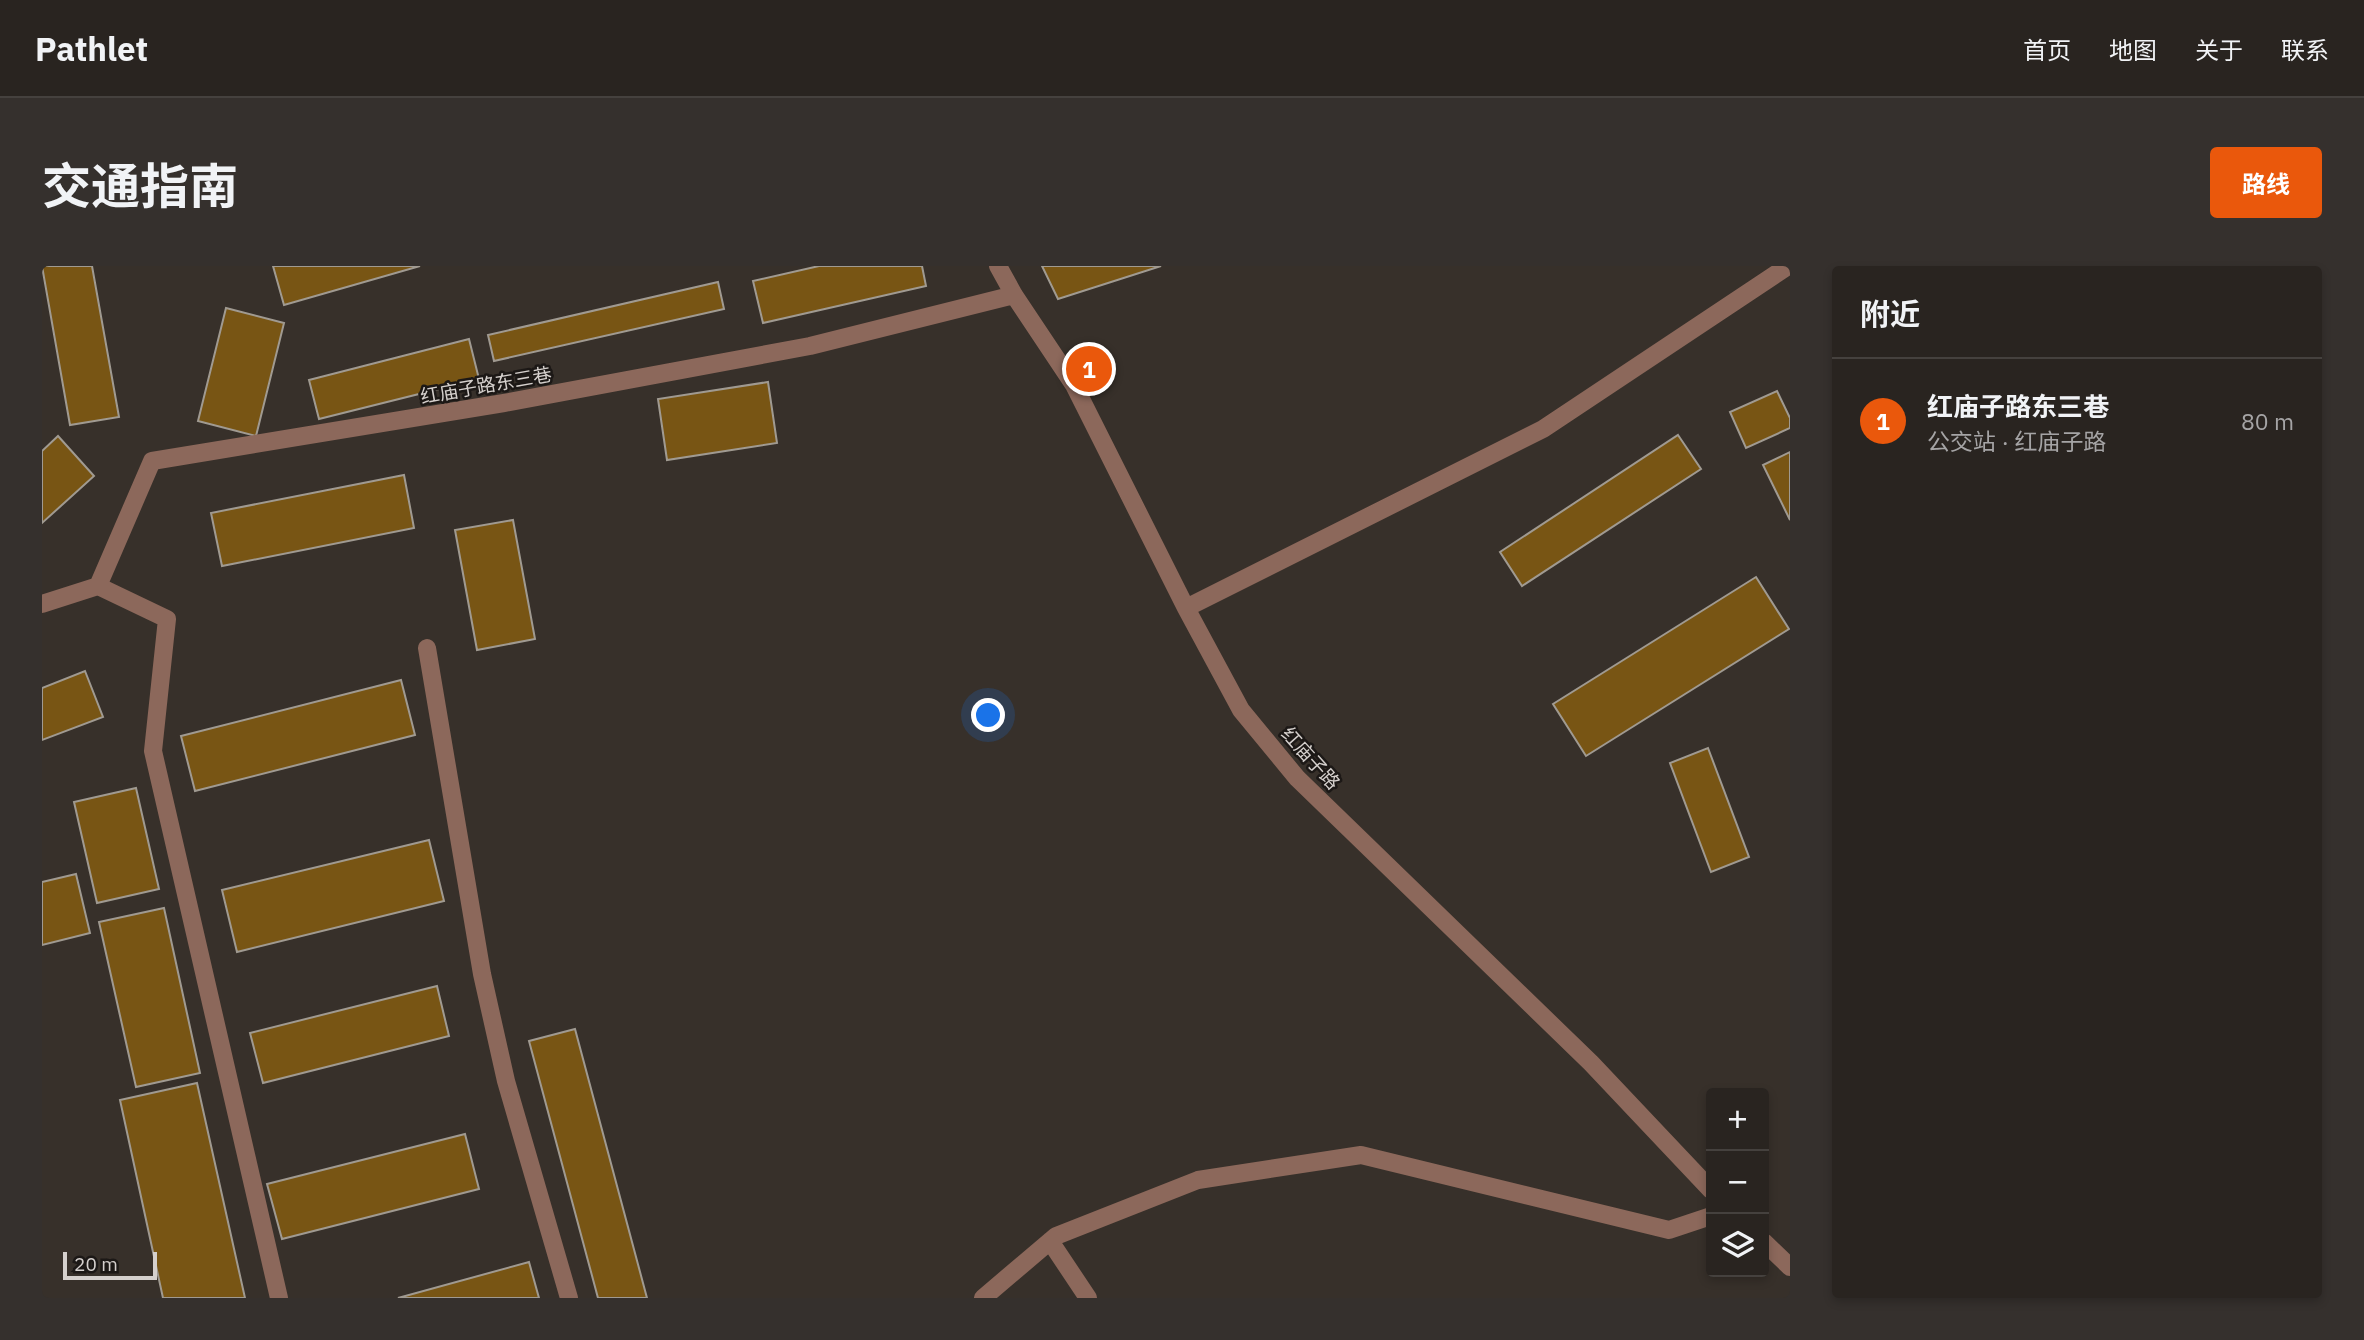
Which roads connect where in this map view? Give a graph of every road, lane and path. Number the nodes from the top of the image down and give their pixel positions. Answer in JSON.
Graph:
{"nodes":[{"id":1,"x":998,"y":266,"type":"edge"},
{"id":2,"x":1788,"y":266,"type":"edge"},
{"id":3,"x":1014,"y":295,"type":"junction"},
{"id":4,"x":98,"y":586,"type":"junction"},
{"id":5,"x":42,"y":604,"type":"edge"},
{"id":6,"x":1186,"y":608,"type":"junction"},
{"id":7,"x":427,"y":648,"type":"dead end"},
{"id":8,"x":1706,"y":1185,"type":"edge"},
{"id":9,"x":1706,"y":1218,"type":"edge"},
{"id":10,"x":1050,"y":1241,"type":"junction"},
{"id":11,"x":1769,"y":1247,"type":"edge"},
{"id":12,"x":1790,"y":1267,"type":"edge"},
{"id":13,"x":279,"y":1298,"type":"edge"},
{"id":14,"x":569,"y":1298,"type":"edge"},
{"id":15,"x":983,"y":1298,"type":"edge"},
{"id":16,"x":1087,"y":1298,"type":"edge"}],
"edges":[{"from":1,"to":3,"type":"street","name":"红庙子路"},
{"from":2,"to":6,"type":"street"},
{"from":3,"to":4,"type":"street","name":"红庙子路东三巷"},
{"from":3,"to":6,"type":"street","name":"红庙子路"},
{"from":4,"to":5,"type":"street"},
{"from":4,"to":13,"type":"street"},
{"from":6,"to":8,"type":"street","name":"红庙子路"},
{"from":7,"to":14,"type":"street"},
{"from":9,"to":10,"type":"street"},
{"from":10,"to":15,"type":"street"},
{"from":10,"to":16,"type":"street"},
{"from":11,"to":12,"type":"street"}]}
